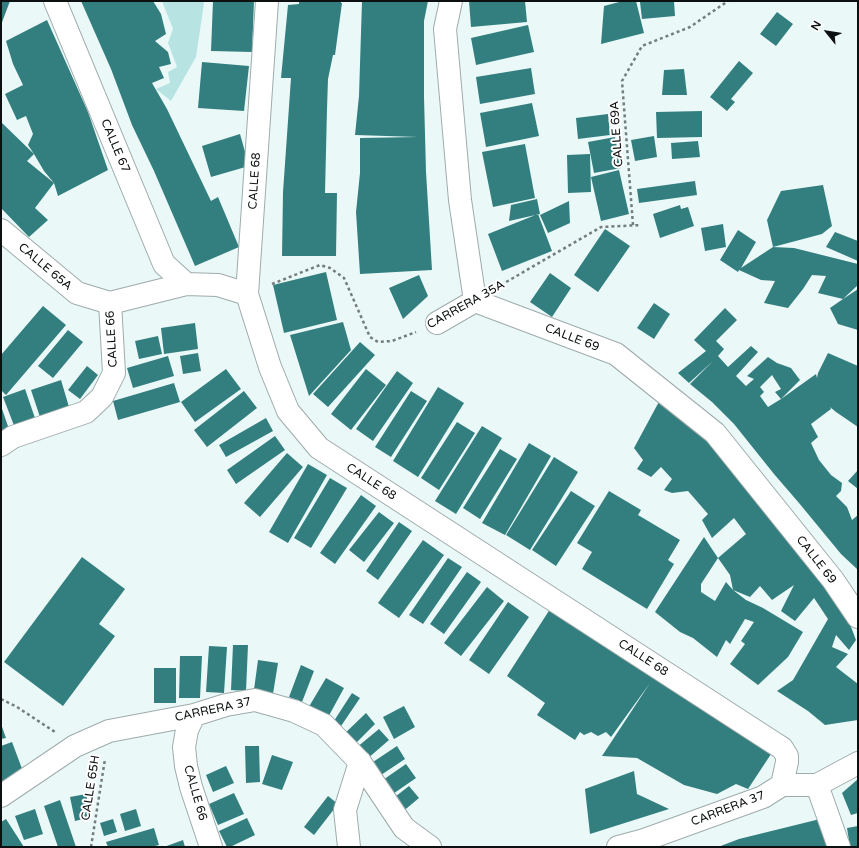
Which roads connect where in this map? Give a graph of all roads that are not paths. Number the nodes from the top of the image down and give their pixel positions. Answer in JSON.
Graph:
{"nodes":[{"id":1,"x":54,"y":1,"type":"edge"},
{"id":2,"x":268,"y":1,"type":"edge"},
{"id":3,"x":451,"y":1,"type":"edge"},
{"id":4,"x":1,"y":230,"type":"edge"},
{"id":5,"x":186,"y":284,"type":"junction"},
{"id":6,"x":247,"y":294,"type":"junction"},
{"id":7,"x":475,"y":301,"type":"junction"},
{"id":8,"x":110,"y":303,"type":"junction"},
{"id":9,"x":437,"y":323,"type":"road end"},
{"id":10,"x":1,"y":445,"type":"edge"},
{"id":11,"x":858,"y":617,"type":"edge"},
{"id":12,"x":194,"y":715,"type":"junction"},
{"id":13,"x":360,"y":762,"type":"junction"},
{"id":14,"x":858,"y":763,"type":"edge"},
{"id":15,"x":782,"y":785,"type":"junction"},
{"id":16,"x":817,"y":785,"type":"junction"},
{"id":17,"x":1,"y":796,"type":"edge"},
{"id":18,"x":211,"y":847,"type":"edge"},
{"id":19,"x":349,"y":847,"type":"edge"},
{"id":20,"x":430,"y":847,"type":"edge"},
{"id":21,"x":618,"y":847,"type":"edge"},
{"id":22,"x":839,"y":847,"type":"edge"}],
"edges":[{"from":1,"to":5,"type":"street","name":"CALLE 67"},
{"from":2,"to":6,"type":"street","name":"CALLE 68"},
{"from":3,"to":7,"type":"street"},
{"from":4,"to":8,"type":"street","name":"CALLE 65A"},
{"from":5,"to":6,"type":"street"},
{"from":5,"to":8,"type":"street"},
{"from":6,"to":15,"type":"street","name":"CALLE 68"},
{"from":7,"to":9,"type":"street","name":"CARRERA 35A"},
{"from":7,"to":11,"type":"street","name":"CALLE 69"},
{"from":8,"to":10,"type":"street","name":"CALLE 66"},
{"from":12,"to":13,"type":"street","name":"CARRERA 37"},
{"from":12,"to":17,"type":"street","name":"CARRERA 37"},
{"from":12,"to":18,"type":"street","name":"CALLE 66"},
{"from":13,"to":19,"type":"street"},
{"from":13,"to":20,"type":"street","name":"CARRERA 37"},
{"from":14,"to":16,"type":"street"},
{"from":15,"to":16,"type":"street"},
{"from":15,"to":21,"type":"street","name":"CARRERA 37"},
{"from":16,"to":22,"type":"street"}]}
